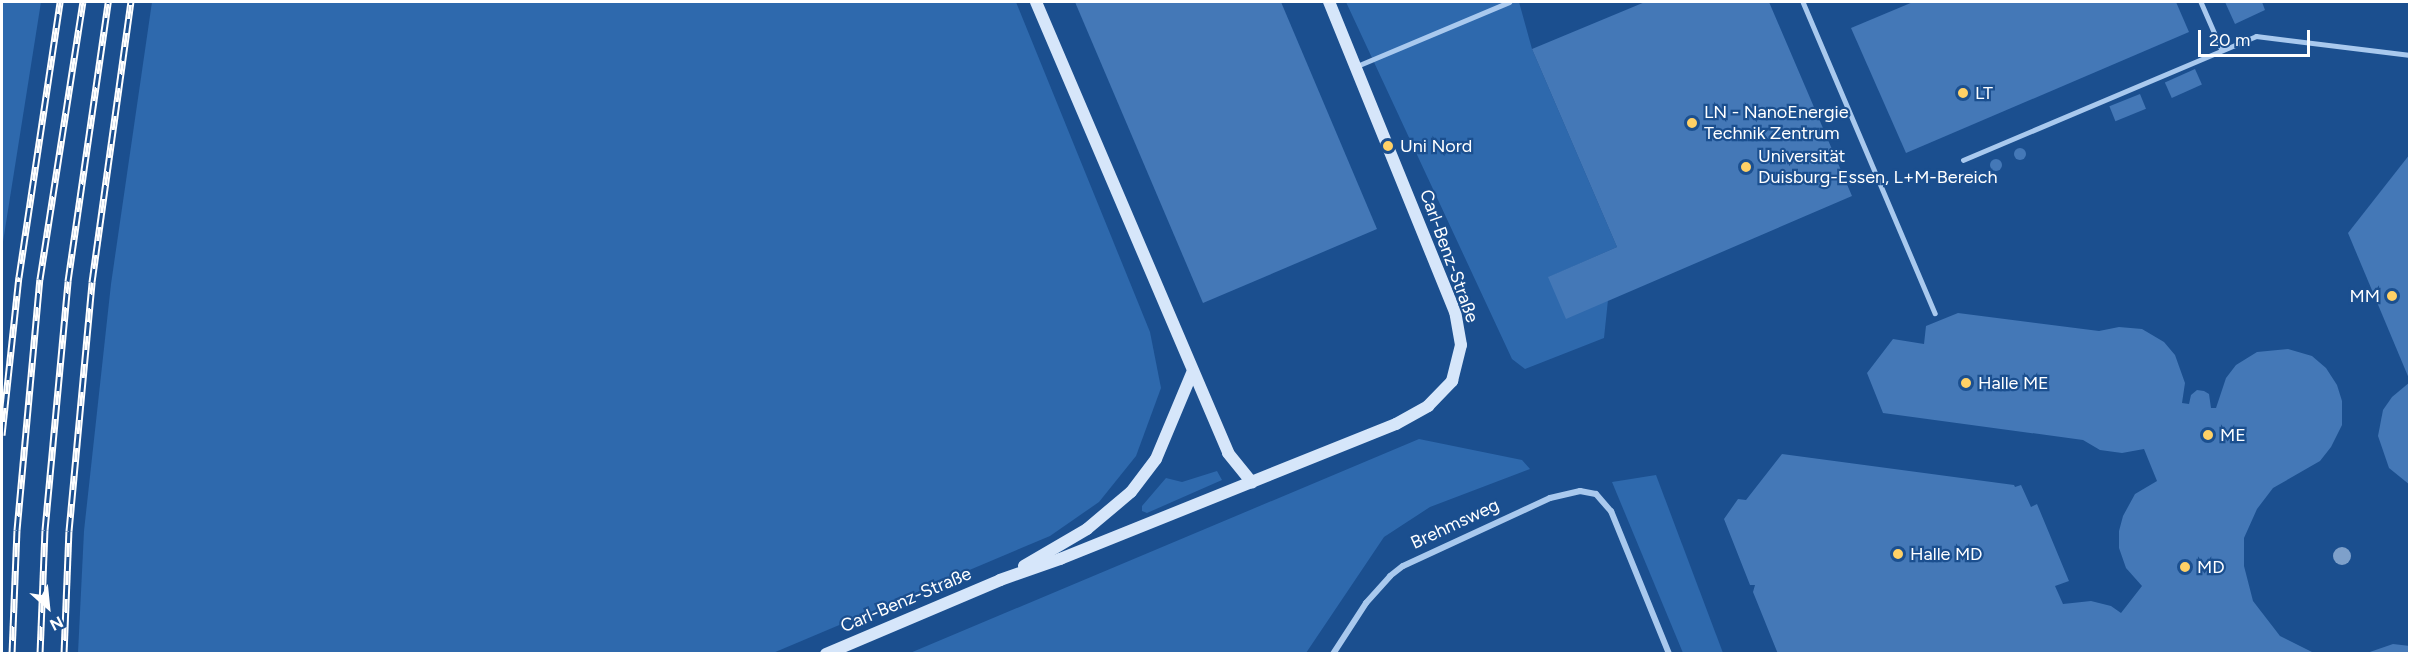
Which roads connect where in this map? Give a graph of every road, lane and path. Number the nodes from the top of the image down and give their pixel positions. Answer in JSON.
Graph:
{"nodes":[{"id":1,"x":1036,"y":2,"type":"edge"},
{"id":2,"x":1329,"y":2,"type":"edge"},
{"id":3,"x":1509,"y":2,"type":"edge"},
{"id":4,"x":1803,"y":2,"type":"edge"},
{"id":5,"x":2201,"y":2,"type":"edge"},
{"id":6,"x":2222,"y":50,"type":"junction"},
{"id":7,"x":2409,"y":55,"type":"edge"},
{"id":8,"x":1355,"y":67,"type":"junction"},
{"id":9,"x":1963,"y":160,"type":"dead end"},
{"id":10,"x":1935,"y":313,"type":"dead end"},
{"id":11,"x":1192,"y":373,"type":"junction"},
{"id":12,"x":1252,"y":483,"type":"junction"},
{"id":13,"x":1000,"y":580,"type":"junction"},
{"id":14,"x":826,"y":654,"type":"edge"},
{"id":15,"x":1333,"y":654,"type":"edge"},
{"id":16,"x":1669,"y":654,"type":"edge"}],
"edges":[{"from":1,"to":11,"type":"street"},
{"from":2,"to":8,"type":"street","name":"Carl-Benz-Straße"},
{"from":3,"to":8,"type":"lane"},
{"from":4,"to":10,"type":"lane"},
{"from":5,"to":6,"type":"lane"},
{"from":6,"to":7,"type":"lane"},
{"from":6,"to":9,"type":"lane"},
{"from":8,"to":12,"type":"street","name":"Carl-Benz-Straße"},
{"from":11,"to":12,"type":"street"},
{"from":11,"to":13,"type":"street","name":"Carl-Benz-Straße"},
{"from":12,"to":13,"type":"street","name":"Carl-Benz-Straße"},
{"from":13,"to":14,"type":"street","name":"Carl-Benz-Straße"},
{"from":15,"to":16,"type":"street","name":"Brehmsweg"}]}
